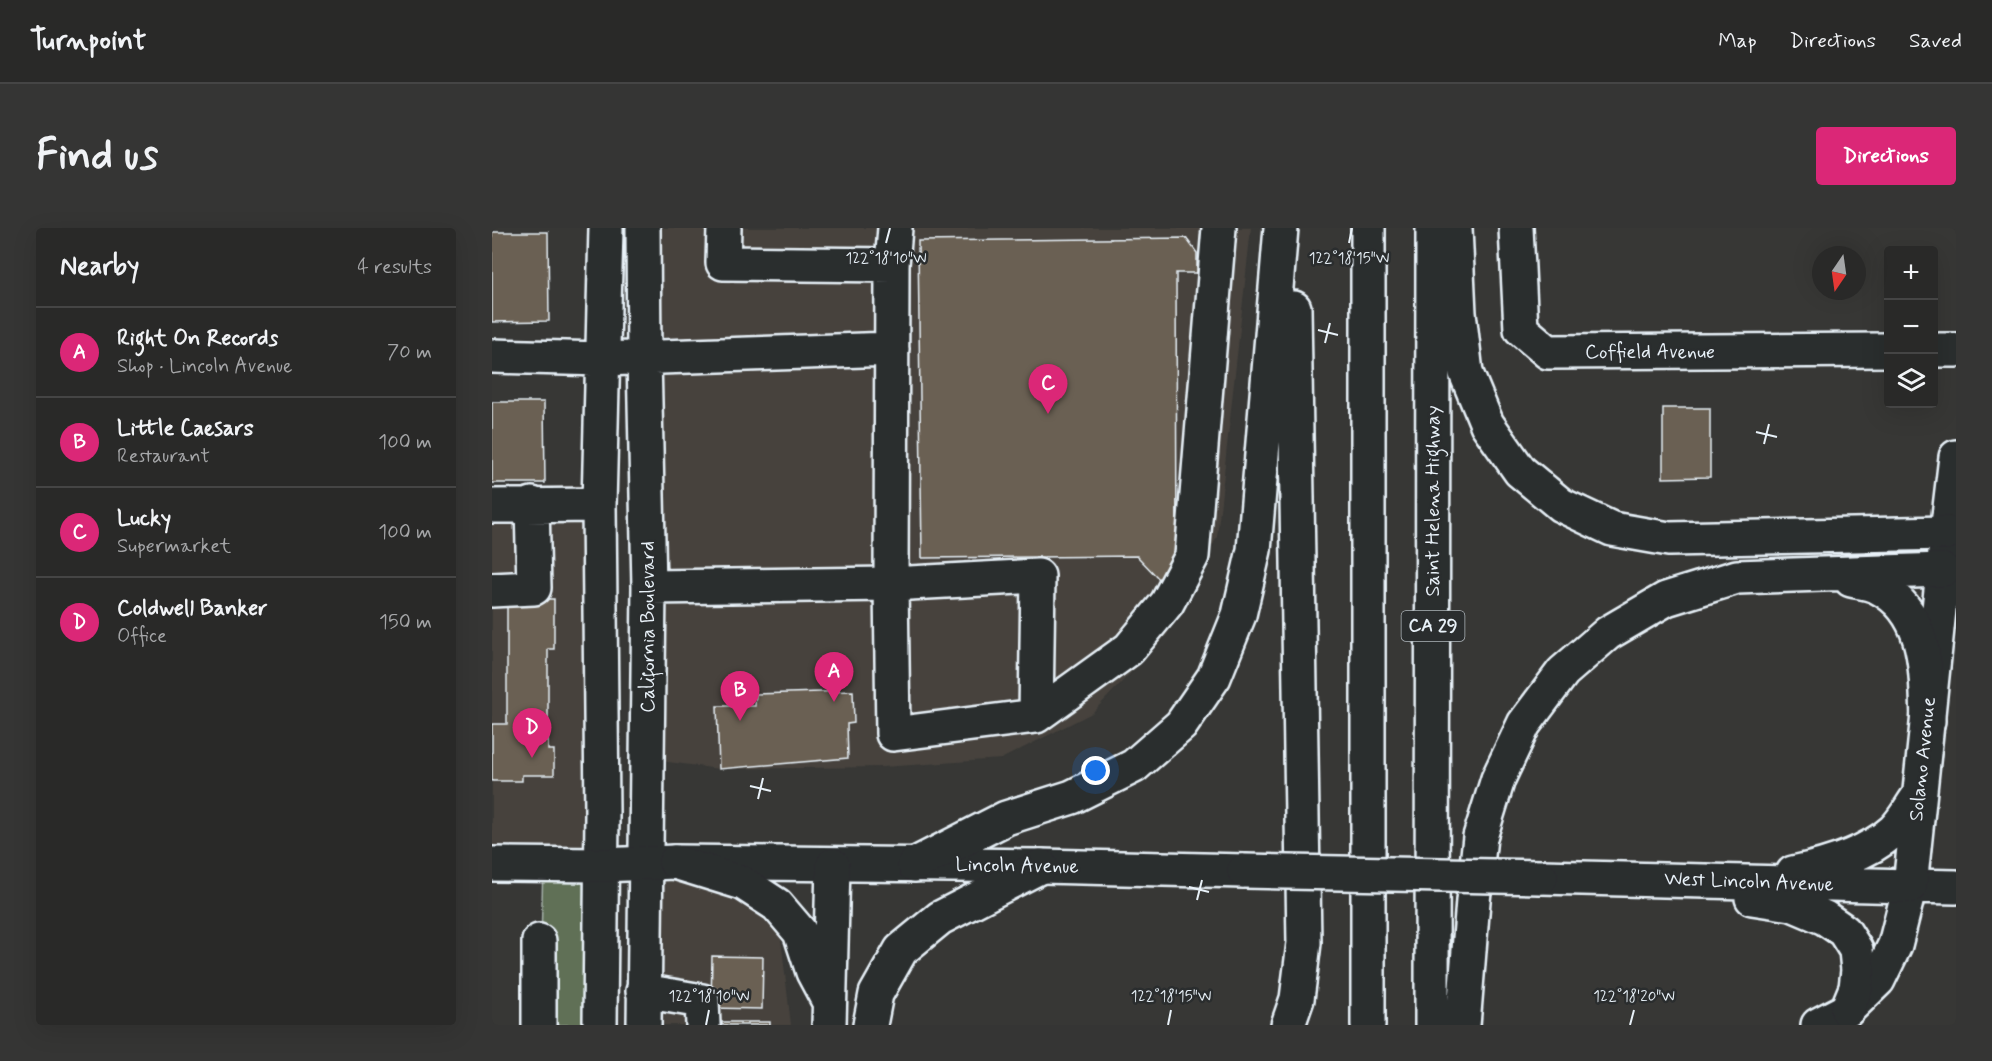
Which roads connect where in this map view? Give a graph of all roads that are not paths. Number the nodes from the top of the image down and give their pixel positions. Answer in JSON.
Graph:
{"nodes":[{"id":1,"x":606,"y":228,"type":"edge"},
{"id":2,"x":643,"y":228,"type":"edge"},
{"id":3,"x":724,"y":228,"type":"edge"},
{"id":4,"x":895,"y":228,"type":"edge"},
{"id":5,"x":1219,"y":228,"type":"edge"},
{"id":6,"x":1281,"y":228,"type":"edge"},
{"id":7,"x":1292,"y":228,"type":"edge"},
{"id":8,"x":1368,"y":228,"type":"edge"},
{"id":9,"x":1433,"y":228,"type":"edge"},
{"id":10,"x":1455,"y":228,"type":"edge"},
{"id":11,"x":1516,"y":228,"type":"edge"},
{"id":12,"x":892,"y":265,"type":"junction"},
{"id":13,"x":892,"y":350,"type":"junction"},
{"id":14,"x":1884,"y":350,"type":"edge"},
{"id":15,"x":1938,"y":350,"type":"edge"},
{"id":16,"x":1956,"y":350,"type":"edge"},
{"id":17,"x":492,"y":356,"type":"edge"},
{"id":18,"x":644,"y":357,"type":"junction"},
{"id":19,"x":602,"y":358,"type":"junction"},
{"id":20,"x":1956,"y":457,"type":"edge"},
{"id":21,"x":532,"y":504,"type":"junction"},
{"id":22,"x":599,"y":505,"type":"junction"},
{"id":23,"x":492,"y":506,"type":"edge"},
{"id":24,"x":1947,"y":533,"type":"junction"},
{"id":25,"x":1943,"y":570,"type":"junction"},
{"id":26,"x":1810,"y":575,"type":"junction"},
{"id":27,"x":891,"y":584,"type":"junction"},
{"id":28,"x":649,"y":587,"type":"junction"},
{"id":29,"x":492,"y":590,"type":"edge"},
{"id":30,"x":1036,"y":716,"type":"junction"},
{"id":31,"x":1928,"y":721,"type":"junction"},
{"id":32,"x":1919,"y":795,"type":"junction"},
{"id":33,"x":660,"y":863,"type":"junction"},
{"id":34,"x":492,"y":864,"type":"edge"},
{"id":35,"x":601,"y":865,"type":"junction"},
{"id":36,"x":833,"y":865,"type":"junction"},
{"id":37,"x":914,"y":865,"type":"junction"},
{"id":38,"x":1041,"y":866,"type":"junction"},
{"id":39,"x":1541,"y":877,"type":"joint"},
{"id":40,"x":1617,"y":878,"type":"junction"},
{"id":41,"x":1750,"y":882,"type":"junction"},
{"id":42,"x":1910,"y":886,"type":"junction"},
{"id":43,"x":1956,"y":887,"type":"edge"},
{"id":44,"x":539,"y":941,"type":"dead end"},
{"id":45,"x":643,"y":991,"type":"junction"},
{"id":46,"x":1847,"y":1010,"type":"junction"},
{"id":47,"x":829,"y":1012,"type":"edge"},
{"id":48,"x":539,"y":1025,"type":"edge"},
{"id":49,"x":600,"y":1025,"type":"edge"},
{"id":50,"x":644,"y":1025,"type":"edge"},
{"id":51,"x":703,"y":1025,"type":"edge"},
{"id":52,"x":870,"y":1025,"type":"edge"},
{"id":53,"x":1288,"y":1025,"type":"edge"},
{"id":54,"x":1368,"y":1025,"type":"edge"},
{"id":55,"x":1432,"y":1025,"type":"edge"},
{"id":56,"x":1463,"y":1025,"type":"edge"},
{"id":57,"x":1818,"y":1025,"type":"edge"}],
"edges":[{"from":1,"to":19,"type":"main road"},
{"from":2,"to":18,"type":"main road","name":"California Boulevard"},
{"from":3,"to":12,"type":"main road"},
{"from":4,"to":12,"type":"main road"},
{"from":5,"to":30,"type":"main road"},
{"from":6,"to":37,"type":"main road"},
{"from":7,"to":53,"type":"main road"},
{"from":8,"to":54,"type":"main road"},
{"from":9,"to":55,"type":"main road","name":"Saint Helena Highway","number":"CA 29"},
{"from":10,"to":24,"type":"main road"},
{"from":11,"to":14,"type":"main road","name":"Coffield Avenue"},
{"from":12,"to":13,"type":"main road"},
{"from":13,"to":18,"type":"main road"},
{"from":13,"to":27,"type":"main road"},
{"from":15,"to":16,"type":"main road"},
{"from":17,"to":19,"type":"main road"},
{"from":18,"to":19,"type":"main road"},
{"from":18,"to":28,"type":"main road","name":"California Boulevard"},
{"from":19,"to":22,"type":"main road"},
{"from":20,"to":24,"type":"main road","name":"Solano Avenue"},
{"from":21,"to":22,"type":"main road"},
{"from":21,"to":23,"type":"main road"},
{"from":21,"to":29,"type":"main road"},
{"from":22,"to":35,"type":"main road"},
{"from":24,"to":25,"type":"main road","name":"Solano Avenue"},
{"from":25,"to":26,"type":"main road"},
{"from":25,"to":31,"type":"main road","name":"Solano Avenue"},
{"from":26,"to":31,"type":"main road"},
{"from":26,"to":56,"type":"main road"},
{"from":27,"to":28,"type":"main road"},
{"from":27,"to":30,"type":"main road"},
{"from":27,"to":30,"type":"main road"},
{"from":28,"to":33,"type":"main road","name":"California Boulevard"},
{"from":31,"to":32,"type":"main road","name":"Solano Avenue"},
{"from":32,"to":41,"type":"main road"},
{"from":32,"to":42,"type":"main road","name":"Solano Avenue"},
{"from":33,"to":35,"type":"main road","name":"Lincoln Avenue"},
{"from":33,"to":36,"type":"main road","name":"Lincoln Avenue"},
{"from":33,"to":45,"type":"main road","name":"California Boulevard"},
{"from":33,"to":47,"type":"main road"},
{"from":34,"to":35,"type":"main road","name":"Lincoln Avenue"},
{"from":35,"to":49,"type":"main road"},
{"from":36,"to":37,"type":"main road","name":"Lincoln Avenue"},
{"from":36,"to":47,"type":"main road"},
{"from":37,"to":38,"type":"main road","name":"Lincoln Avenue"},
{"from":38,"to":39,"type":"main road","name":"Lincoln Avenue","bridge":true},
{"from":38,"to":52,"type":"main road"},
{"from":39,"to":40,"type":"main road","name":"West Lincoln Avenue"},
{"from":40,"to":41,"type":"main road","name":"West Lincoln Avenue"},
{"from":40,"to":46,"type":"main road"},
{"from":41,"to":42,"type":"main road","name":"West Lincoln Avenue"},
{"from":42,"to":43,"type":"main road","name":"West Lincoln Avenue"},
{"from":42,"to":46,"type":"main road","name":"Solano Avenue"},
{"from":44,"to":48,"type":"main road"},
{"from":45,"to":50,"type":"main road","name":"California Boulevard"},
{"from":45,"to":51,"type":"main road"},
{"from":46,"to":57,"type":"main road","name":"Solano Avenue"}]}
